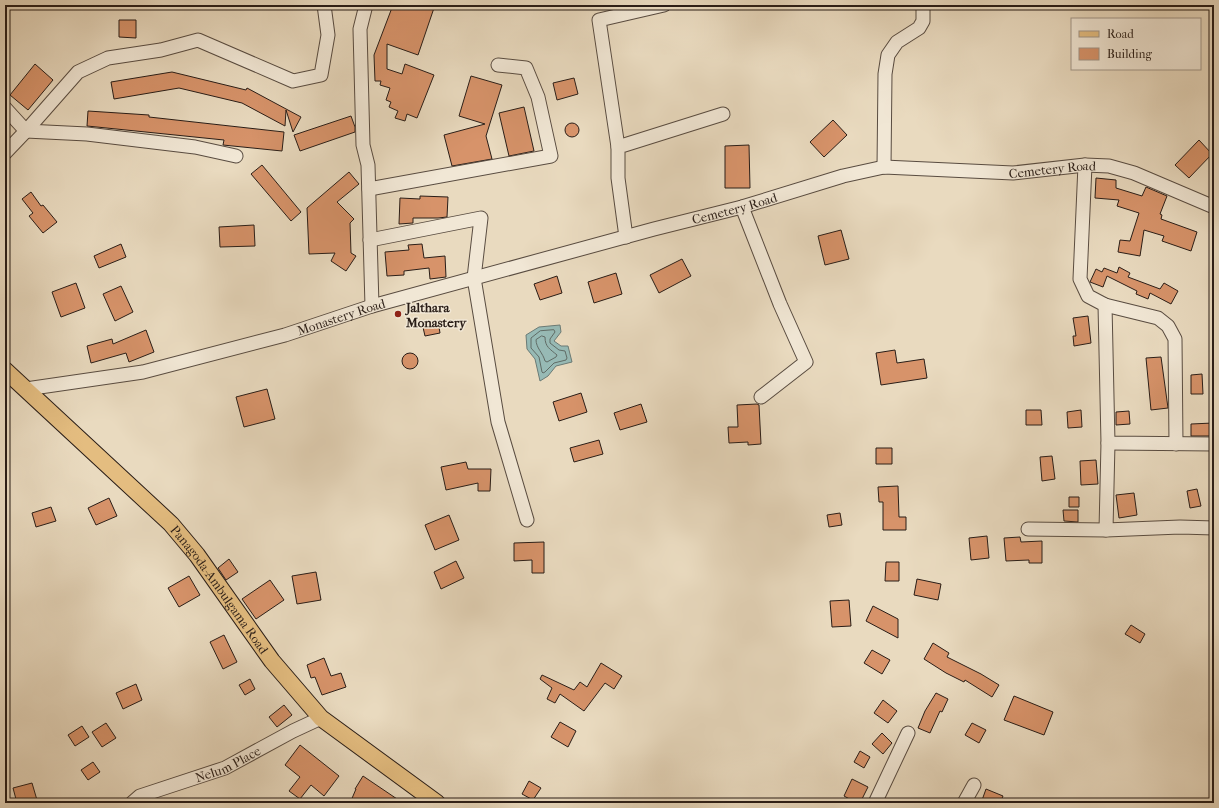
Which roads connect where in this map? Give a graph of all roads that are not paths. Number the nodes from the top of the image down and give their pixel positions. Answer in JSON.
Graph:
{"nodes":[{"id":1,"x":324,"y":5,"type":"edge"},
{"id":2,"x":366,"y":5,"type":"edge"},
{"id":3,"x":664,"y":5,"type":"edge"},
{"id":4,"x":923,"y":5,"type":"edge"},
{"id":5,"x":498,"y":65,"type":"dead end"},
{"id":6,"x":5,"y":108,"type":"edge"},
{"id":7,"x":723,"y":114,"type":"dead end"},
{"id":8,"x":26,"y":131,"type":"junction"},
{"id":9,"x":618,"y":146,"type":"junction"},
{"id":10,"x":5,"y":153,"type":"edge"},
{"id":11,"x":236,"y":156,"type":"dead end"},
{"id":12,"x":1085,"y":165,"type":"junction"},
{"id":13,"x":884,"y":168,"type":"junction"},
{"id":14,"x":369,"y":189,"type":"junction"},
{"id":15,"x":742,"y":207,"type":"junction"},
{"id":16,"x":1214,"y":207,"type":"edge"},
{"id":17,"x":654,"y":229,"type":"joint"},
{"id":18,"x":626,"y":237,"type":"junction"},
{"id":19,"x":370,"y":240,"type":"junction"},
{"id":20,"x":474,"y":278,"type":"junction"},
{"id":21,"x":1105,"y":305,"type":"junction"},
{"id":22,"x":372,"y":306,"type":"junction"},
{"id":23,"x":5,"y":370,"type":"edge"},
{"id":24,"x":26,"y":389,"type":"junction"},
{"id":25,"x":761,"y":397,"type":"dead end"},
{"id":26,"x":1108,"y":443,"type":"junction"},
{"id":27,"x":1176,"y":444,"type":"junction"},
{"id":28,"x":1214,"y":444,"type":"edge"},
{"id":29,"x":527,"y":520,"type":"dead end"},
{"id":30,"x":1214,"y":528,"type":"edge"},
{"id":31,"x":1028,"y":529,"type":"dead end"},
{"id":32,"x":1106,"y":530,"type":"junction"},
{"id":33,"x":321,"y":718,"type":"junction"},
{"id":34,"x":908,"y":733,"type":"dead end"},
{"id":35,"x":974,"y":785,"type":"dead end"},
{"id":36,"x":132,"y":803,"type":"edge"},
{"id":37,"x":437,"y":803,"type":"edge"},
{"id":38,"x":875,"y":803,"type":"edge"},
{"id":39,"x":964,"y":803,"type":"edge"}],
"edges":[{"from":1,"to":8,"type":"street"},
{"from":2,"to":14,"type":"street"},
{"from":3,"to":9,"type":"street"},
{"from":4,"to":13,"type":"street"},
{"from":5,"to":14,"type":"street"},
{"from":6,"to":8,"type":"street"},
{"from":7,"to":9,"type":"street"},
{"from":8,"to":10,"type":"street"},
{"from":8,"to":11,"type":"street"},
{"from":9,"to":18,"type":"street"},
{"from":12,"to":13,"type":"street","name":"Cemetery Road"},
{"from":12,"to":16,"type":"street","name":"Cemetery Road"},
{"from":12,"to":21,"type":"street"},
{"from":13,"to":15,"type":"street","name":"Cemetery Road"},
{"from":14,"to":19,"type":"street"},
{"from":15,"to":17,"type":"street","name":"Cemetery Road"},
{"from":15,"to":25,"type":"street"},
{"from":17,"to":18,"type":"street","name":"Monastery Road"},
{"from":18,"to":20,"type":"street","name":"Monastery Road"},
{"from":19,"to":20,"type":"street"},
{"from":19,"to":22,"type":"street"},
{"from":20,"to":22,"type":"street","name":"Monastery Road"},
{"from":20,"to":29,"type":"street"},
{"from":21,"to":26,"type":"street"},
{"from":21,"to":27,"type":"street"},
{"from":22,"to":24,"type":"street","name":"Monastery Road"},
{"from":23,"to":24,"type":"main road","name":"Panagoda-Ambulgama Road"},
{"from":24,"to":33,"type":"main road","name":"Panagoda-Ambulgama Road"},
{"from":26,"to":27,"type":"street"},
{"from":26,"to":32,"type":"street"},
{"from":27,"to":28,"type":"street"},
{"from":30,"to":32,"type":"street"},
{"from":31,"to":32,"type":"street"},
{"from":33,"to":36,"type":"street","name":"Nelum Place"},
{"from":33,"to":37,"type":"main road","name":"Panagoda-Ambulgama Road"},
{"from":34,"to":38,"type":"street"},
{"from":35,"to":39,"type":"street"}]}
